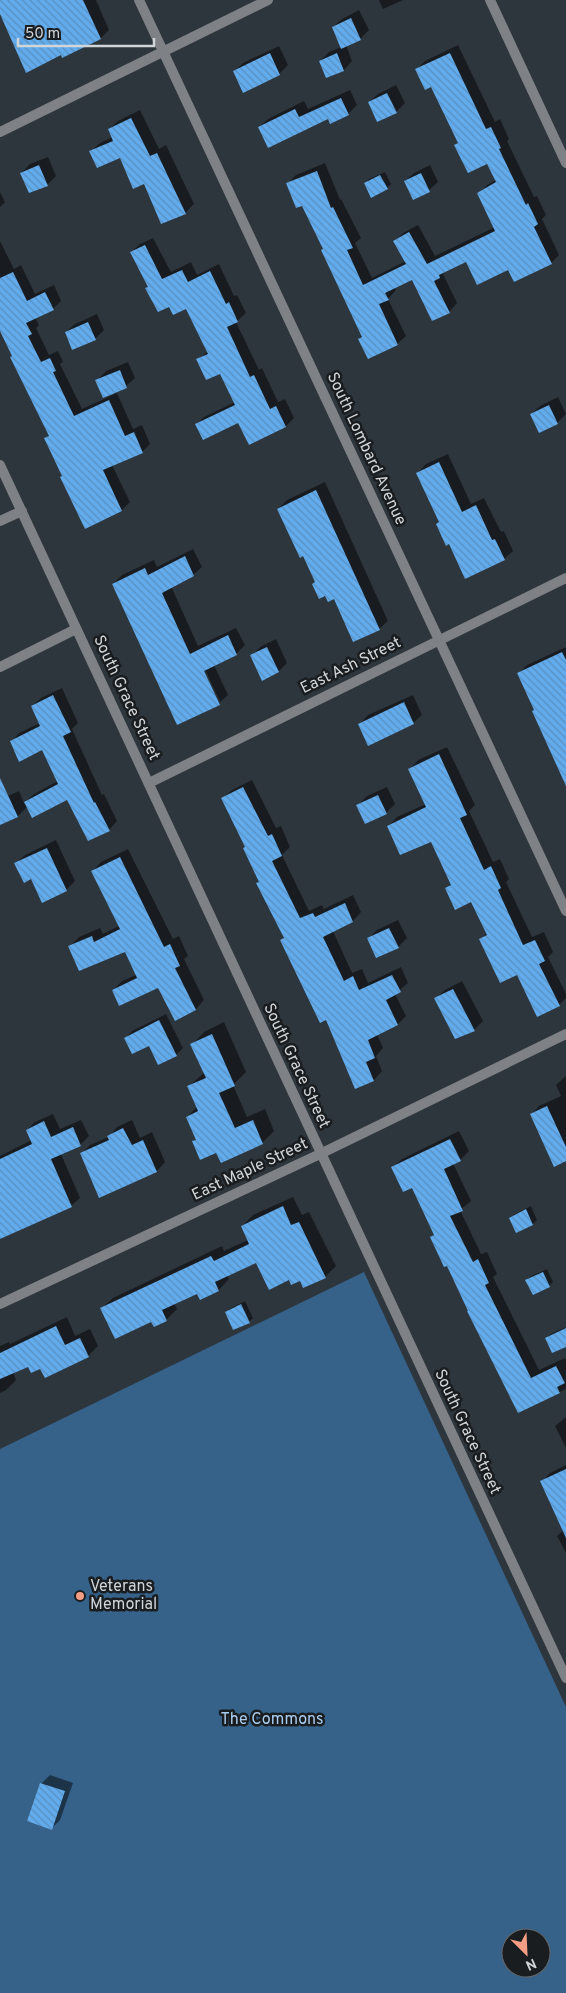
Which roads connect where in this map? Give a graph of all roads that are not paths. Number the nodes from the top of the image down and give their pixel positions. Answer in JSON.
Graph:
{"nodes":[{"id":1,"x":139,"y":0,"type":"edge"},
{"id":2,"x":268,"y":0,"type":"edge"},
{"id":3,"x":490,"y":0,"type":"edge"},
{"id":4,"x":164,"y":52,"type":"junction"},
{"id":5,"x":0,"y":132,"type":"edge"},
{"id":6,"x":566,"y":163,"type":"edge"},
{"id":7,"x":0,"y":465,"type":"edge"},
{"id":8,"x":22,"y":511,"type":"junction"},
{"id":9,"x":0,"y":521,"type":"edge"},
{"id":10,"x":566,"y":578,"type":"edge"},
{"id":11,"x":76,"y":629,"type":"junction"},
{"id":12,"x":439,"y":639,"type":"junction"},
{"id":13,"x":0,"y":667,"type":"edge"},
{"id":14,"x":149,"y":783,"type":"junction"},
{"id":15,"x":566,"y":912,"type":"edge"},
{"id":16,"x":566,"y":1034,"type":"edge"},
{"id":17,"x":320,"y":1154,"type":"junction"},
{"id":18,"x":0,"y":1304,"type":"edge"},
{"id":19,"x":566,"y":1678,"type":"edge"}],
"edges":[{"from":1,"to":4,"type":"street","name":"South Lombard Avenue"},
{"from":2,"to":4,"type":"street"},
{"from":3,"to":6,"type":"street"},
{"from":4,"to":5,"type":"street"},
{"from":4,"to":12,"type":"street","name":"South Lombard Avenue"},
{"from":7,"to":8,"type":"street","name":"South Grace Street"},
{"from":8,"to":9,"type":"street"},
{"from":8,"to":11,"type":"street","name":"South Grace Street"},
{"from":10,"to":12,"type":"street","name":"East Ash Street"},
{"from":11,"to":13,"type":"street"},
{"from":11,"to":14,"type":"street","name":"South Grace Street"},
{"from":12,"to":14,"type":"street","name":"East Ash Street"},
{"from":12,"to":15,"type":"street","name":"South Lombard Avenue"},
{"from":14,"to":17,"type":"street","name":"South Grace Street"},
{"from":16,"to":17,"type":"street","name":"East Maple Street"},
{"from":17,"to":18,"type":"street","name":"East Maple Street"},
{"from":17,"to":19,"type":"street","name":"South Grace Street"}]}
